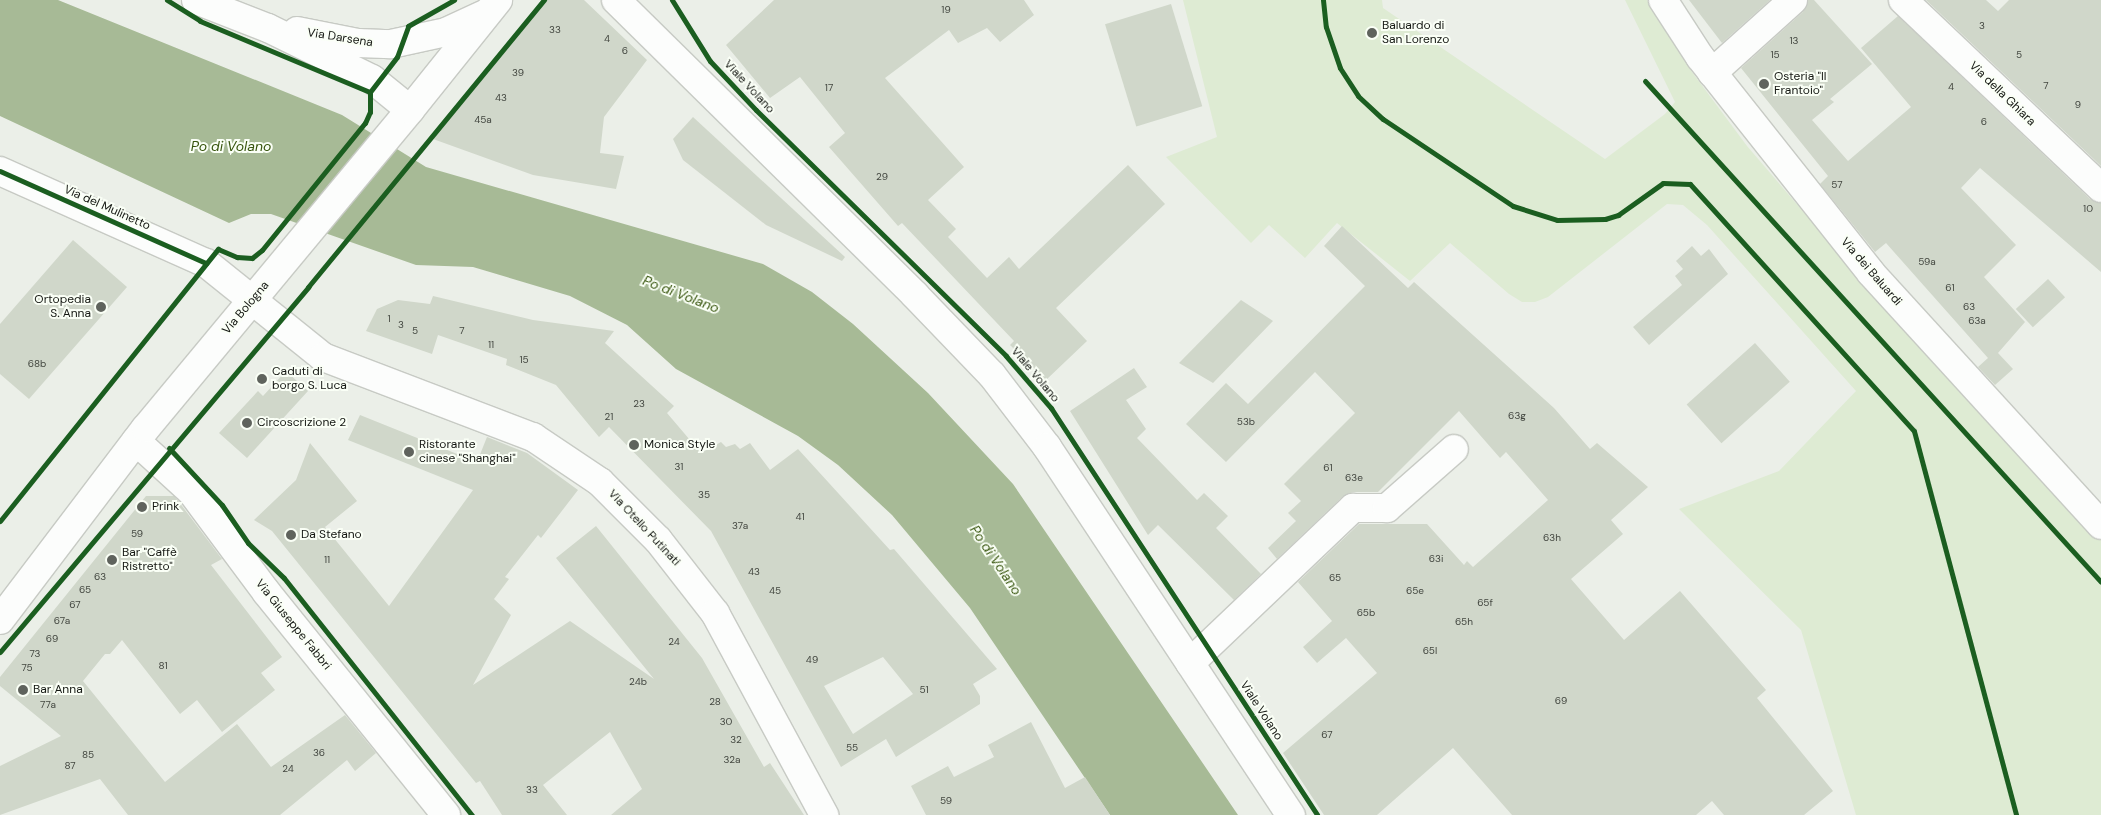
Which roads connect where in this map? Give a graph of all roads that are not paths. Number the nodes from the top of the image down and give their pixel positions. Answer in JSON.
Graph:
{"nodes":[{"id":1,"x":616,"y":0,"type":"edge"},
{"id":2,"x":1663,"y":0,"type":"edge"},
{"id":3,"x":1793,"y":0,"type":"edge"},
{"id":4,"x":1903,"y":0,"type":"edge"},
{"id":5,"x":208,"y":4,"type":"edge"},
{"id":6,"x":493,"y":6,"type":"edge"},
{"id":7,"x":1712,"y":73,"type":"junction"},
{"id":8,"x":410,"y":110,"type":"junction"},
{"id":9,"x":0,"y":171,"type":"edge"},
{"id":10,"x":2101,"y":188,"type":"edge"},
{"id":11,"x":252,"y":301,"type":"junction"},
{"id":12,"x":136,"y":440,"type":"junction"},
{"id":13,"x":1454,"y":449,"type":"dead end"},
{"id":14,"x":2101,"y":525,"type":"edge"},
{"id":15,"x":0,"y":620,"type":"edge"},
{"id":16,"x":1190,"y":662,"type":"junction"},
{"id":17,"x":446,"y":815,"type":"edge"},
{"id":18,"x":824,"y":815,"type":"edge"},
{"id":19,"x":1291,"y":815,"type":"edge"}],
"edges":[{"from":1,"to":16,"type":"street"},
{"from":2,"to":7,"type":"street","name":"Via dei Baluardi"},
{"from":3,"to":7,"type":"street"},
{"from":4,"to":10,"type":"street","name":"Via della Ghiara"},
{"from":5,"to":6,"type":"street","name":"Via Darsena"},
{"from":5,"to":8,"type":"street","name":"Via Darsena"},
{"from":6,"to":8,"type":"street","name":"Via Bologna"},
{"from":7,"to":14,"type":"street","name":"Via dei Baluardi"},
{"from":8,"to":11,"type":"street","name":"Via Bologna"},
{"from":9,"to":11,"type":"street","name":"Via del Mulinetto"},
{"from":11,"to":12,"type":"street","name":"Via Bologna"},
{"from":11,"to":18,"type":"street","name":"Via Otello Putinati"},
{"from":12,"to":15,"type":"street","name":"Via Bologna"},
{"from":12,"to":17,"type":"street","name":"Via Giuseppe Fabbri"},
{"from":13,"to":16,"type":"street"},
{"from":16,"to":19,"type":"street"}]}
